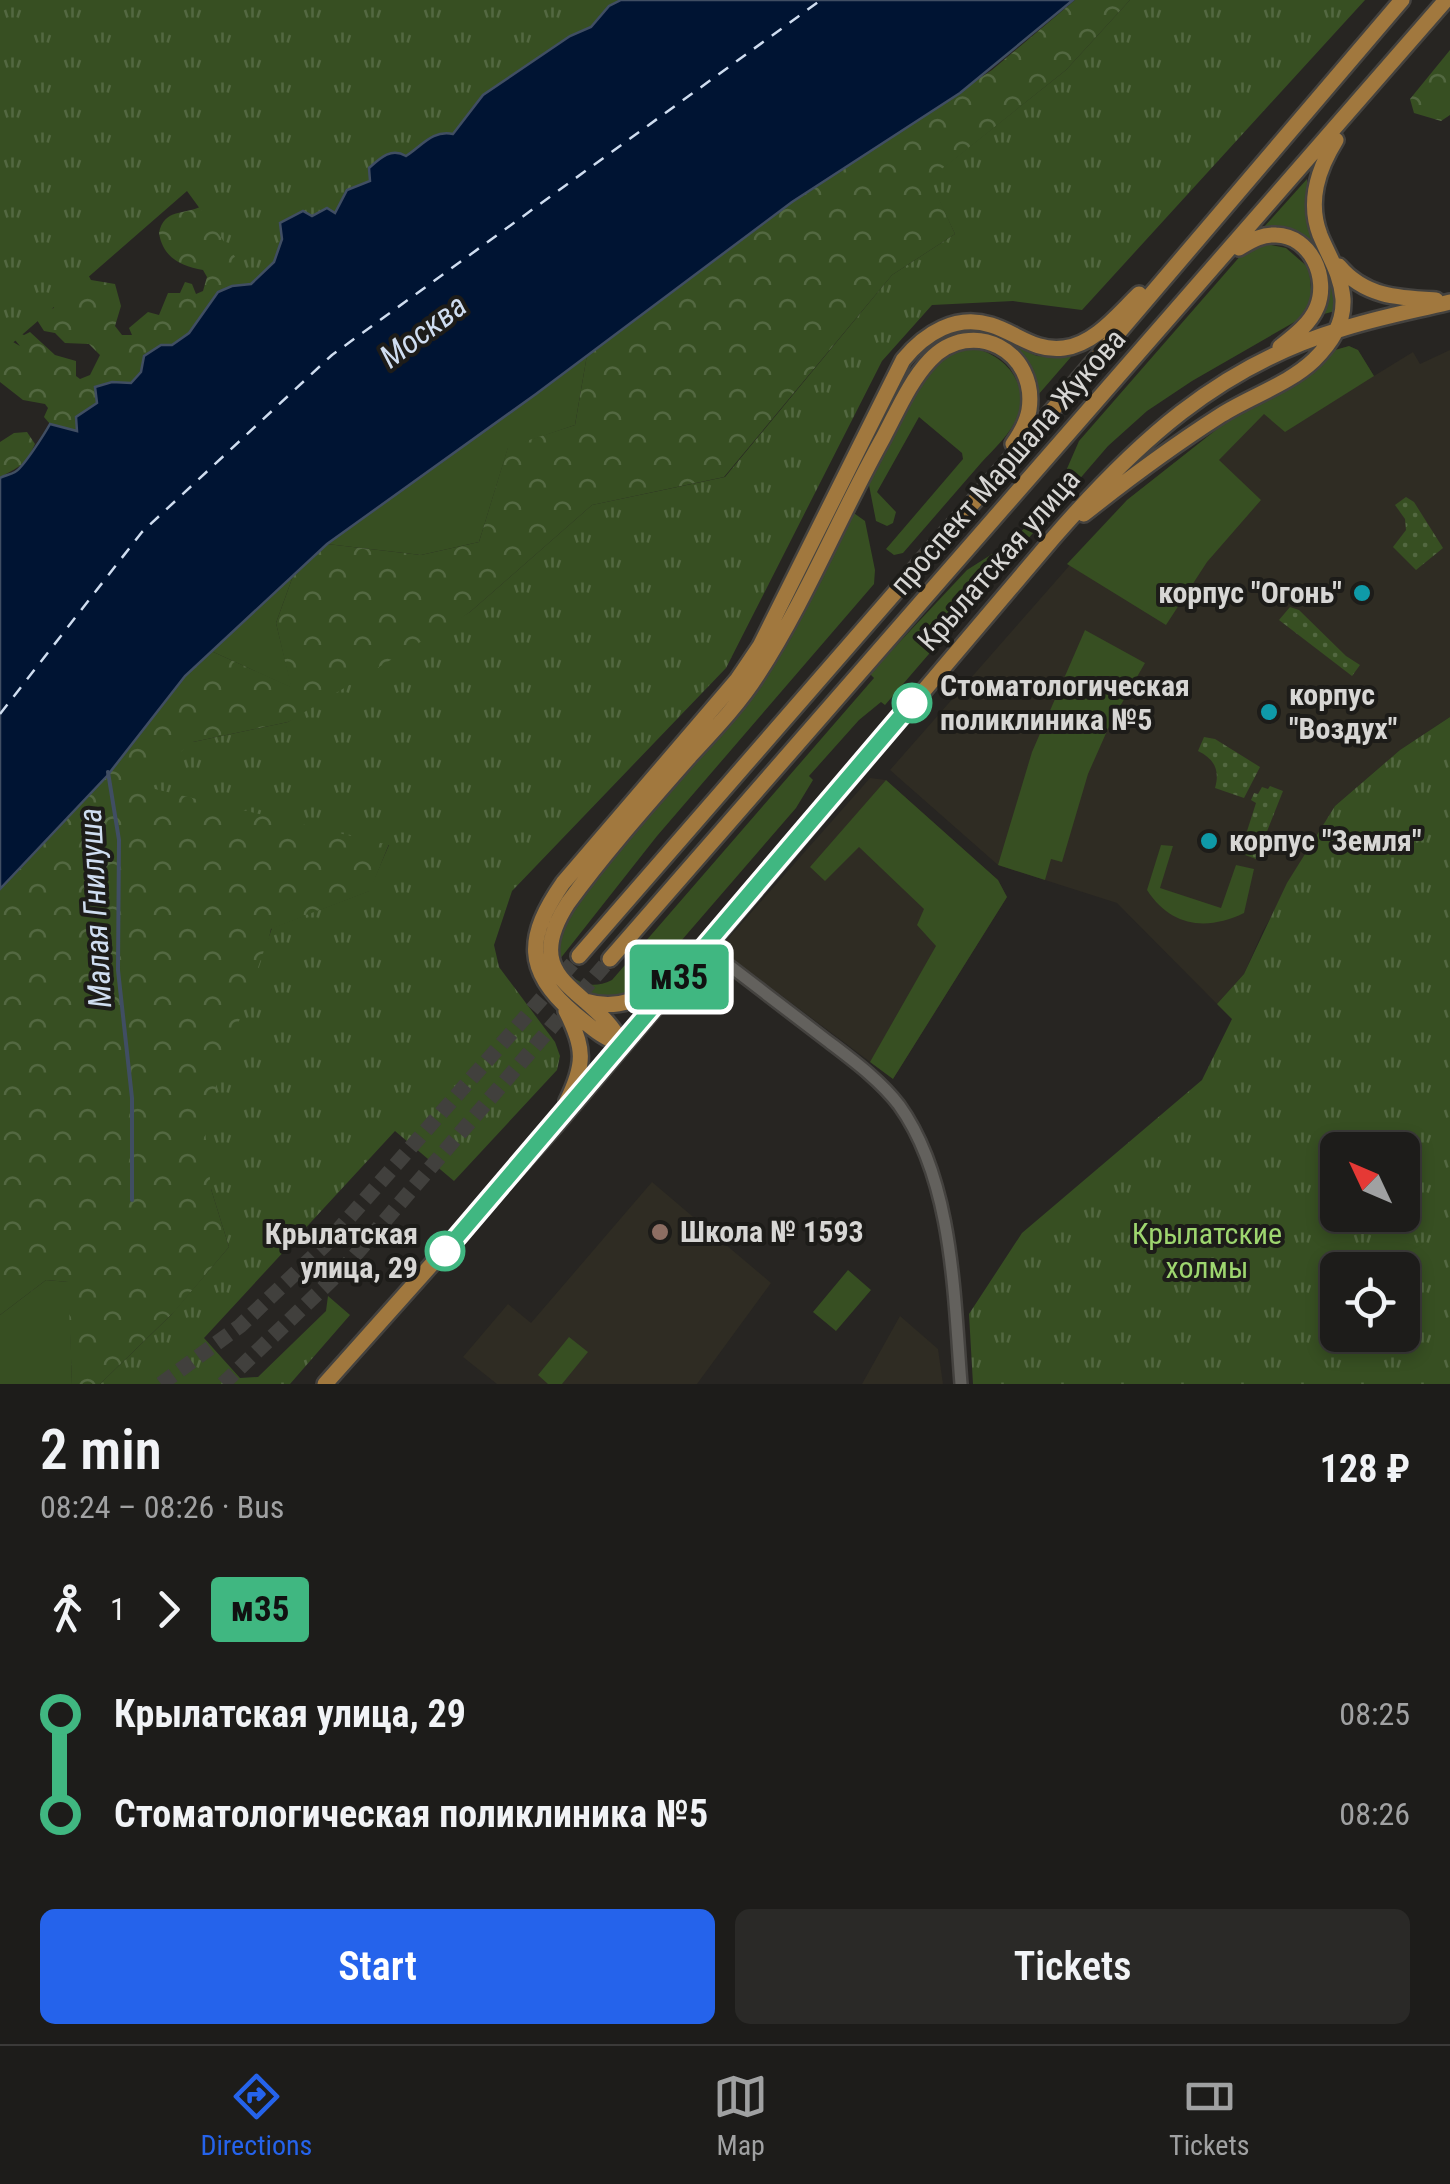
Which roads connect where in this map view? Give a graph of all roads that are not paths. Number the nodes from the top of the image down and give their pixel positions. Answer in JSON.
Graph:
{"nodes":[{"id":1,"x":1402,"y":0,"type":"edge"},
{"id":2,"x":1446,"y":0,"type":"edge"},
{"id":3,"x":1359,"y":102,"type":"junction"},
{"id":4,"x":1187,"y":250,"type":"junction"},
{"id":5,"x":1332,"y":258,"type":"junction"},
{"id":6,"x":1217,"y":266,"type":"junction"},
{"id":7,"x":1450,"y":302,"type":"edge"},
{"id":8,"x":1337,"y":330,"type":"junction"},
{"id":9,"x":1262,"y":361,"type":"junction"},
{"id":10,"x":992,"y":481,"type":"junction"},
{"id":11,"x":1054,"y":537,"type":"junction"},
{"id":12,"x":704,"y":946,"type":"junction"},
{"id":13,"x":579,"y":956,"type":"tunnel mouth"},
{"id":14,"x":610,"y":960,"type":"tunnel mouth"},
{"id":15,"x":689,"y":966,"type":"junction"},
{"id":16,"x":567,"y":998,"type":"junction"},
{"id":17,"x":622,"y":1044,"type":"junction"},
{"id":18,"x":556,"y":1125,"type":"junction"},
{"id":19,"x":325,"y":1384,"type":"edge"},
{"id":20,"x":961,"y":1384,"type":"edge"}],
"edges":[{"from":1,"to":4,"type":"main road","name":"проспект Маршала Жукова"},
{"from":2,"to":3,"type":"main road","name":"проспект Маршала Жукова"},
{"from":3,"to":5,"type":"main road"},
{"from":3,"to":6,"type":"main road","name":"проспект Маршала Жукова"},
{"from":4,"to":10,"type":"main road","name":"проспект Маршала Жукова"},
{"from":4,"to":16,"type":"main road"},
{"from":5,"to":7,"type":"main road"},
{"from":5,"to":8,"type":"main road"},
{"from":6,"to":9,"type":"main road"},
{"from":6,"to":14,"type":"main road","name":"проспект Маршала Жукова"},
{"from":7,"to":8,"type":"main road","name":"Крылатская улица"},
{"from":8,"to":9,"type":"main road","name":"Крылатская улица"},
{"from":8,"to":11,"type":"main road"},
{"from":9,"to":11,"type":"main road","name":"Крылатская улица"},
{"from":10,"to":13,"type":"main road","name":"проспект Маршала Жукова"},
{"from":10,"to":16,"type":"main road"},
{"from":11,"to":12,"type":"main road","name":"Крылатская улица"},
{"from":12,"to":15,"type":"main road","name":"Крылатская улица"},
{"from":12,"to":20,"type":"street"},
{"from":15,"to":16,"type":"main road"},
{"from":15,"to":17,"type":"main road","name":"Крылатская улица"},
{"from":16,"to":17,"type":"main road"},
{"from":16,"to":18,"type":"main road"},
{"from":17,"to":18,"type":"main road","name":"Крылатская улица"},
{"from":18,"to":19,"type":"main road","name":"Крылатская улица"}]}
